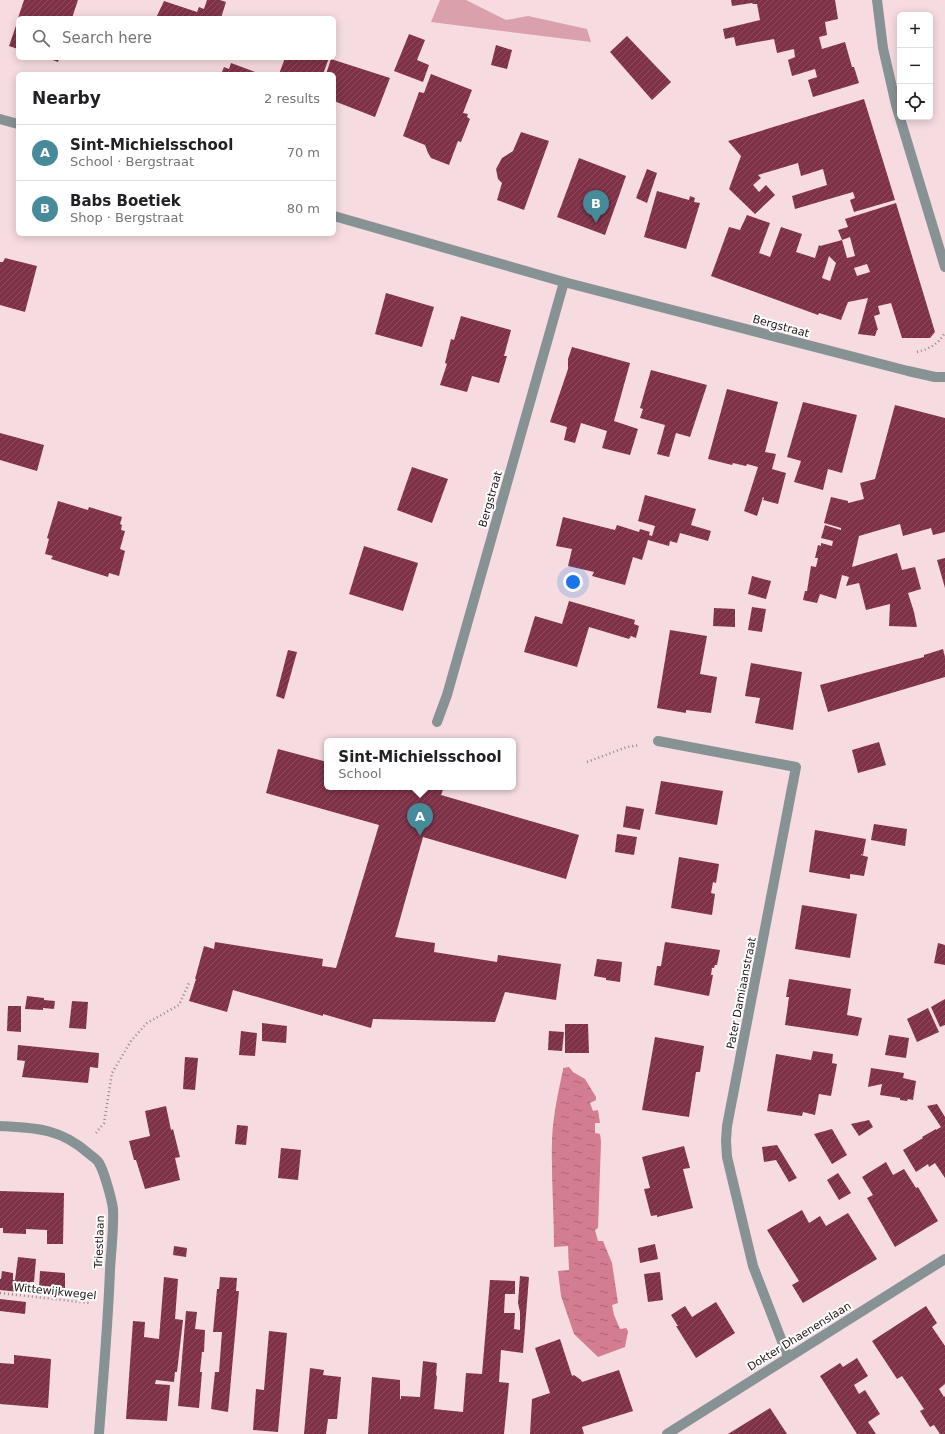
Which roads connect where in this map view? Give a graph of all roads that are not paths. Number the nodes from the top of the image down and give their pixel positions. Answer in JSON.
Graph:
{"nodes":[{"id":1,"x":877,"y":0,"type":"edge"},
{"id":2,"x":0,"y":119,"type":"edge"},
{"id":3,"x":16,"y":123,"type":"edge"},
{"id":4,"x":336,"y":217,"type":"edge"},
{"id":5,"x":945,"y":267,"type":"edge"},
{"id":6,"x":564,"y":282,"type":"junction"},
{"id":7,"x":945,"y":377,"type":"edge"},
{"id":8,"x":437,"y":722,"type":"dead end"},
{"id":9,"x":658,"y":741,"type":"road end"},
{"id":10,"x":0,"y":1126,"type":"edge"},
{"id":11,"x":945,"y":1259,"type":"edge"},
{"id":12,"x":788,"y":1357,"type":"junction"},
{"id":13,"x":99,"y":1434,"type":"edge"},
{"id":14,"x":667,"y":1434,"type":"edge"}],
"edges":[{"from":1,"to":5,"type":"street"},
{"from":2,"to":3,"type":"street"},
{"from":4,"to":6,"type":"street","name":"Bergstraat"},
{"from":6,"to":7,"type":"street","name":"Bergstraat"},
{"from":6,"to":8,"type":"street","name":"Bergstraat"},
{"from":9,"to":12,"type":"street","name":"Pater Damiaanstraat"},
{"from":10,"to":13,"type":"street","name":"Triestlaan"},
{"from":11,"to":12,"type":"street","name":"Dokter Dhaenenslaan"},
{"from":12,"to":14,"type":"street","name":"Dokter Dhaenenslaan"}]}
